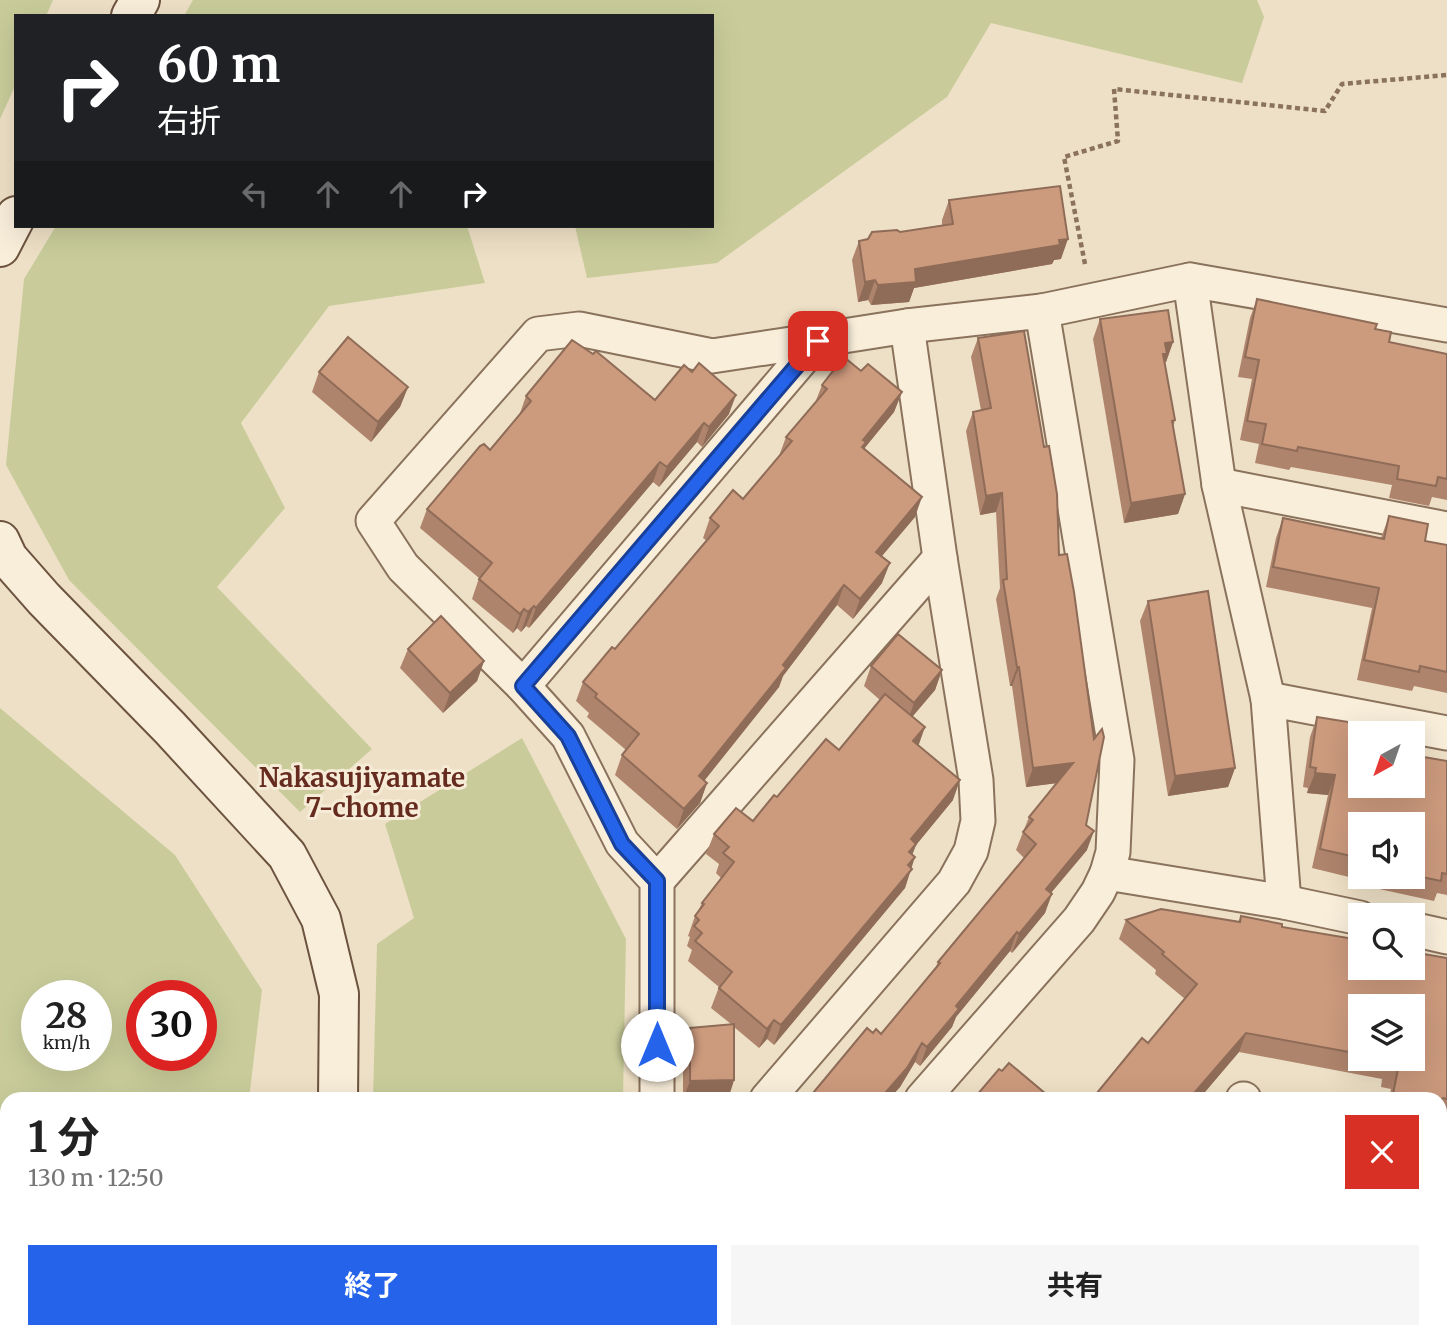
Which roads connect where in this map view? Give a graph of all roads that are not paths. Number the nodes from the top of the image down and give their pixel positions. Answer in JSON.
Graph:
{"nodes":[{"id":1,"x":14,"y":220,"type":"edge"},
{"id":2,"x":0,"y":247,"type":"edge"},
{"id":3,"x":1190,"y":280,"type":"junction"},
{"id":4,"x":1042,"y":311,"type":"junction"},
{"id":5,"x":1447,"y":325,"type":"edge"},
{"id":6,"x":907,"y":326,"type":"junction"},
{"id":7,"x":818,"y":341,"type":"junction"},
{"id":8,"x":1219,"y":485,"type":"junction"},
{"id":9,"x":1447,"y":529,"type":"edge"},
{"id":10,"x":0,"y":541,"type":"edge"},
{"id":11,"x":940,"y":558,"type":"junction"},
{"id":12,"x":523,"y":686,"type":"junction"},
{"id":13,"x":1268,"y":699,"type":"junction"},
{"id":14,"x":1447,"y":733,"type":"edge"},
{"id":15,"x":1107,"y":873,"type":"junction"},
{"id":16,"x":657,"y":881,"type":"junction"},
{"id":17,"x":1283,"y":902,"type":"junction"},
{"id":18,"x":1348,"y":916,"type":"edge"},
{"id":19,"x":1425,"y":932,"type":"edge"},
{"id":20,"x":1447,"y":937,"type":"edge"},
{"id":21,"x":338,"y":1092,"type":"edge"},
{"id":22,"x":657,"y":1092,"type":"edge"},
{"id":23,"x":772,"y":1092,"type":"edge"},
{"id":24,"x":928,"y":1092,"type":"edge"}],
"edges":[{"from":1,"to":2,"type":"street"},
{"from":3,"to":4,"type":"street"},
{"from":3,"to":5,"type":"street"},
{"from":3,"to":8,"type":"street"},
{"from":4,"to":6,"type":"street"},
{"from":4,"to":15,"type":"street"},
{"from":6,"to":7,"type":"street"},
{"from":6,"to":11,"type":"street"},
{"from":7,"to":12,"type":"street"},
{"from":7,"to":12,"type":"street"},
{"from":8,"to":9,"type":"street"},
{"from":8,"to":13,"type":"street"},
{"from":10,"to":21,"type":"street"},
{"from":11,"to":16,"type":"street"},
{"from":11,"to":23,"type":"street"},
{"from":12,"to":16,"type":"street"},
{"from":13,"to":14,"type":"street"},
{"from":13,"to":17,"type":"street"},
{"from":15,"to":17,"type":"street"},
{"from":15,"to":24,"type":"street"},
{"from":16,"to":22,"type":"street"},
{"from":17,"to":18,"type":"street"},
{"from":19,"to":20,"type":"street"}]}
